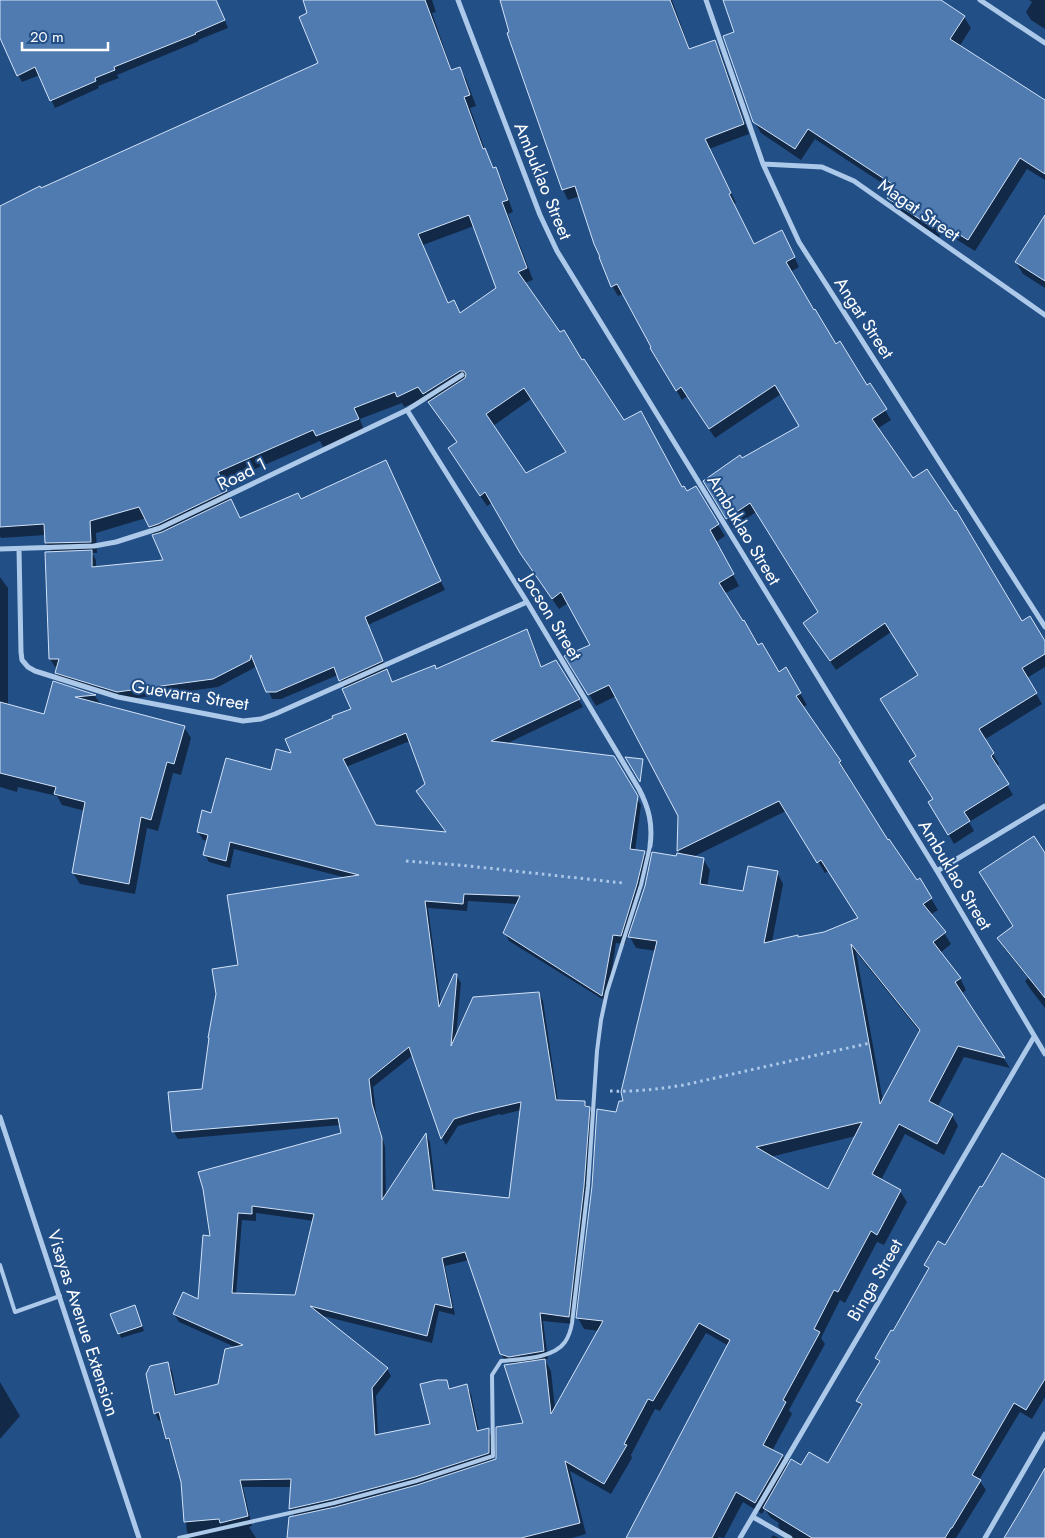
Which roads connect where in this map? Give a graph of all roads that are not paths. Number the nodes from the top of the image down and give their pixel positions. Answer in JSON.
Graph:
{"nodes":[{"id":1,"x":458,"y":0,"type":"edge"},
{"id":2,"x":706,"y":0,"type":"edge"},
{"id":3,"x":980,"y":0,"type":"edge"},
{"id":4,"x":1045,"y":43,"type":"edge"},
{"id":5,"x":763,"y":164,"type":"junction"},
{"id":6,"x":1045,"y":315,"type":"edge"},
{"id":7,"x":462,"y":375,"type":"dead end"},
{"id":8,"x":407,"y":410,"type":"junction"},
{"id":9,"x":0,"y":549,"type":"edge"},
{"id":10,"x":19,"y":549,"type":"junction"},
{"id":11,"x":527,"y":602,"type":"junction"},
{"id":12,"x":1045,"y":627,"type":"edge"},
{"id":13,"x":1045,"y":806,"type":"edge"},
{"id":14,"x":650,"y":846,"type":"joint"},
{"id":15,"x":937,"y":871,"type":"junction"},
{"id":16,"x":1034,"y":1037,"type":"junction"},
{"id":17,"x":1045,"y":1054,"type":"edge"},
{"id":18,"x":0,"y":1117,"type":"edge"},
{"id":19,"x":0,"y":1265,"type":"edge"},
{"id":20,"x":60,"y":1296,"type":"junction"},
{"id":21,"x":1045,"y":1434,"type":"edge"},
{"id":22,"x":753,"y":1517,"type":"junction"},
{"id":23,"x":139,"y":1538,"type":"edge"},
{"id":24,"x":179,"y":1538,"type":"edge"},
{"id":25,"x":740,"y":1538,"type":"edge"},
{"id":26,"x":790,"y":1538,"type":"edge"},
{"id":27,"x":985,"y":1538,"type":"edge"}],
"edges":[{"from":1,"to":15,"type":"street","name":"Ambuklao Street"},
{"from":2,"to":5,"type":"street","name":"Angat Street"},
{"from":3,"to":4,"type":"street"},
{"from":5,"to":6,"type":"street","name":"Magat Street"},
{"from":5,"to":12,"type":"street","name":"Angat Street"},
{"from":7,"to":8,"type":"street","name":"Road 1"},
{"from":8,"to":10,"type":"street","name":"Road 1"},
{"from":8,"to":11,"type":"street","name":"Jocson Street"},
{"from":9,"to":10,"type":"street"},
{"from":10,"to":11,"type":"street","name":"Guevarra Street"},
{"from":11,"to":14,"type":"street","name":"Jocson Street"},
{"from":13,"to":15,"type":"street"},
{"from":14,"to":24,"type":"lane"},
{"from":15,"to":16,"type":"street","name":"Ambuklao Street"},
{"from":16,"to":17,"type":"street","name":"Ambuklao Street"},
{"from":16,"to":22,"type":"street","name":"Binga Street"},
{"from":18,"to":20,"type":"street","name":"Visayas Avenue Extension"},
{"from":19,"to":20,"type":"lane"},
{"from":20,"to":23,"type":"street","name":"Visayas Avenue Extension"},
{"from":21,"to":27,"type":"street"},
{"from":22,"to":25,"type":"street","name":"Binga Street"},
{"from":22,"to":26,"type":"street"}]}
